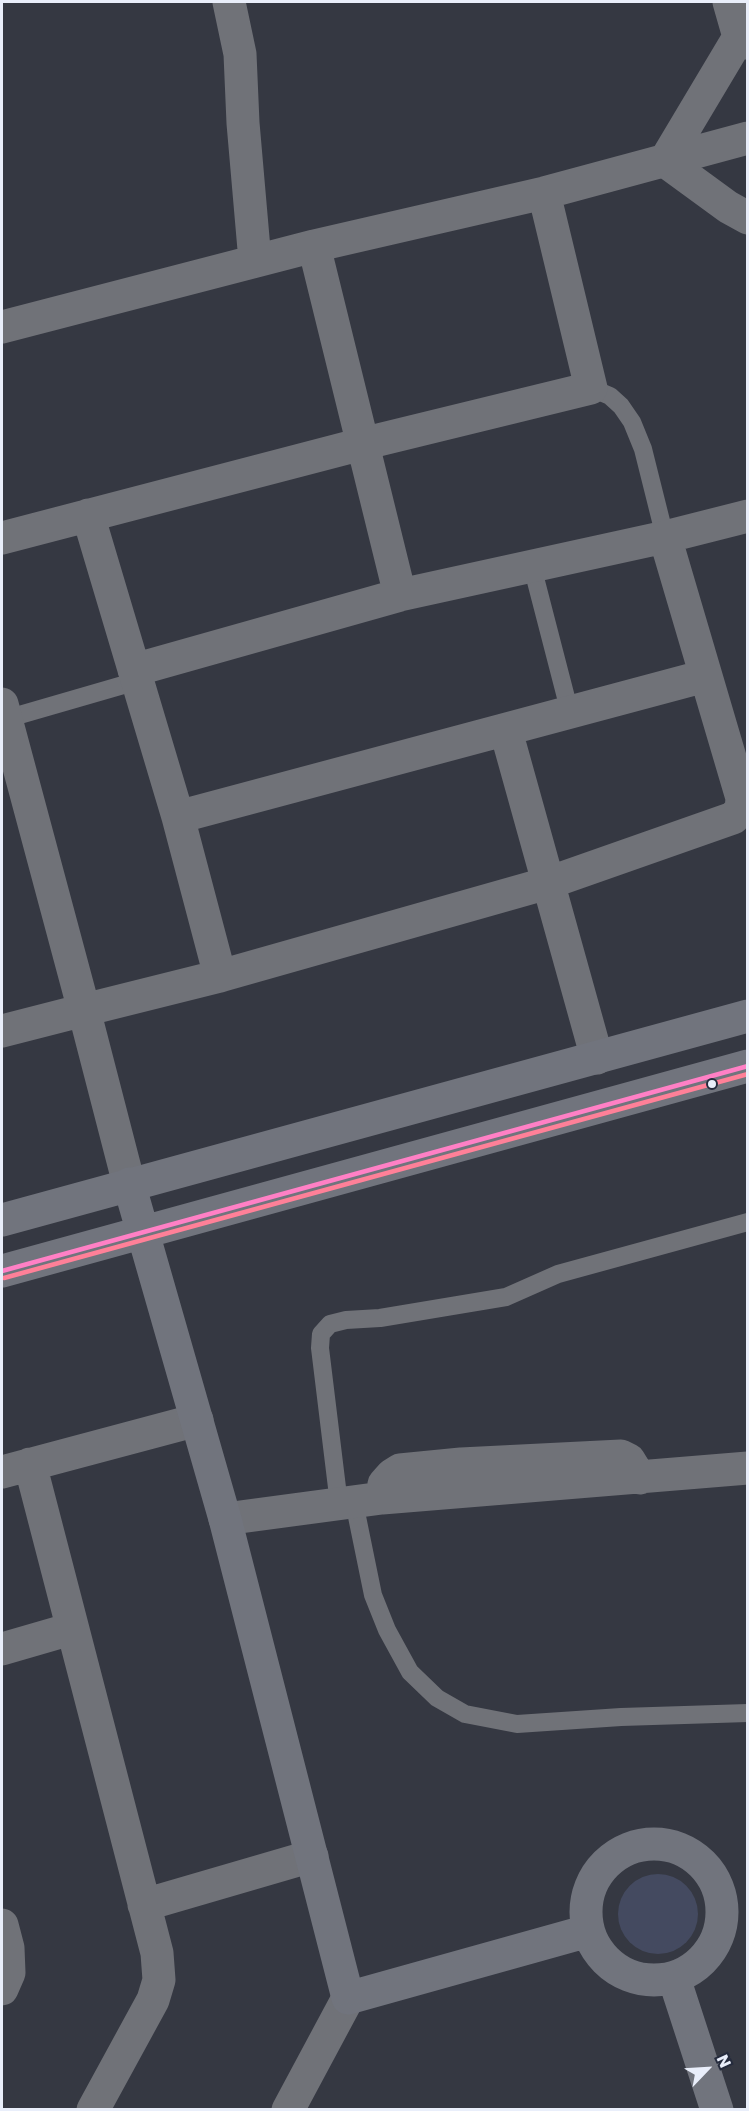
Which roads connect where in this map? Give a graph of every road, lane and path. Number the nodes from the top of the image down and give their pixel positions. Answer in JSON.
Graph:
{"nodes":[{"id":1,"x":229,"y":2,"type":"edge"},
{"id":2,"x":729,"y":2,"type":"edge"},
{"id":3,"x":743,"y":40,"type":"edge"},
{"id":4,"x":747,"y":138,"type":"edge"},
{"id":5,"x":665,"y":161,"type":"junction"},
{"id":6,"x":544,"y":193,"type":"junction"},
{"id":7,"x":747,"y":218,"type":"edge"},
{"id":8,"x":314,"y":246,"type":"junction"},
{"id":9,"x":255,"y":261,"type":"junction"},
{"id":10,"x":2,"y":327,"type":"edge"},
{"id":11,"x":591,"y":388,"type":"junction"},
{"id":12,"x":362,"y":444,"type":"junction"},
{"id":13,"x":88,"y":515,"type":"junction"},
{"id":14,"x":747,"y":516,"type":"edge"},
{"id":15,"x":665,"y":537,"type":"junction"},
{"id":16,"x":2,"y":538,"type":"edge"},
{"id":17,"x":532,"y":566,"type":"junction"},
{"id":18,"x":400,"y":594,"type":"junction"},
{"id":19,"x":136,"y":675,"type":"junction"},
{"id":20,"x":705,"y":676,"type":"junction"},
{"id":21,"x":570,"y":713,"type":"junction"},
{"id":22,"x":3,"y":715,"type":"edge"},
{"id":23,"x":506,"y":731,"type":"junction"},
{"id":24,"x":178,"y":817,"type":"junction"},
{"id":25,"x":548,"y":883,"type":"junction"},
{"id":26,"x":219,"y":976,"type":"junction"},
{"id":27,"x":84,"y":1010,"type":"junction"},
{"id":28,"x":747,"y":1016,"type":"edge"},
{"id":29,"x":2,"y":1031,"type":"edge"},
{"id":30,"x":597,"y":1058,"type":"junction"},
{"id":31,"x":747,"y":1066,"type":"edge"},
{"id":32,"x":129,"y":1184,"type":"junction"},
{"id":33,"x":2,"y":1220,"type":"edge"},
{"id":34,"x":747,"y":1222,"type":"edge"},
{"id":35,"x":144,"y":1233,"type":"junction"},
{"id":36,"x":2,"y":1271,"type":"edge"},
{"id":37,"x":197,"y":1420,"type":"junction"},
{"id":38,"x":16,"y":1468,"type":"edge"},
{"id":39,"x":747,"y":1468,"type":"edge"},
{"id":40,"x":358,"y":1502,"type":"junction"},
{"id":41,"x":225,"y":1519,"type":"junction"},
{"id":42,"x":71,"y":1629,"type":"junction"},
{"id":43,"x":2,"y":1649,"type":"edge"},
{"id":44,"x":747,"y":1713,"type":"edge"},
{"id":45,"x":312,"y":1856,"type":"junction"},
{"id":46,"x":734,"y":1892,"type":"edge"},
{"id":47,"x":144,"y":1905,"type":"junction"},
{"id":48,"x":2,"y":1924,"type":"edge"},
{"id":49,"x":588,"y":1931,"type":"junction"},
{"id":50,"x":674,"y":1978,"type":"junction"},
{"id":51,"x":2,"y":1989,"type":"edge"},
{"id":52,"x":348,"y":1998,"type":"junction"},
{"id":53,"x":93,"y":2109,"type":"edge"},
{"id":54,"x":288,"y":2109,"type":"edge"},
{"id":55,"x":717,"y":2109,"type":"edge"}],
"edges":[{"from":1,"to":9,"type":"street"},
{"from":2,"to":3,"type":"street"},
{"from":3,"to":5,"type":"street"},
{"from":4,"to":5,"type":"street"},
{"from":5,"to":6,"type":"street"},
{"from":5,"to":7,"type":"street"},
{"from":6,"to":8,"type":"street"},
{"from":6,"to":11,"type":"street"},
{"from":8,"to":9,"type":"street"},
{"from":8,"to":12,"type":"street"},
{"from":9,"to":10,"type":"street"},
{"from":11,"to":12,"type":"street"},
{"from":11,"to":15,"type":"lane"},
{"from":12,"to":13,"type":"street"},
{"from":12,"to":18,"type":"street"},
{"from":13,"to":16,"type":"street"},
{"from":13,"to":19,"type":"street"},
{"from":14,"to":15,"type":"street"},
{"from":15,"to":17,"type":"street"},
{"from":15,"to":20,"type":"street"},
{"from":17,"to":18,"type":"street"},
{"from":17,"to":21,"type":"lane"},
{"from":18,"to":19,"type":"street"},
{"from":19,"to":22,"type":"lane"},
{"from":19,"to":24,"type":"street"},
{"from":20,"to":21,"type":"street"},
{"from":20,"to":25,"type":"street"},
{"from":21,"to":23,"type":"street"},
{"from":22,"to":27,"type":"street"},
{"from":23,"to":24,"type":"street"},
{"from":23,"to":25,"type":"street"},
{"from":24,"to":26,"type":"street"},
{"from":25,"to":26,"type":"street"},
{"from":25,"to":30,"type":"street"},
{"from":26,"to":27,"type":"street"},
{"from":27,"to":29,"type":"street"},
{"from":27,"to":32,"type":"street"},
{"from":28,"to":30,"type":"street"},
{"from":30,"to":32,"type":"street"},
{"from":31,"to":35,"type":"street"},
{"from":32,"to":33,"type":"street"},
{"from":32,"to":35,"type":"street"},
{"from":34,"to":40,"type":"lane"},
{"from":35,"to":36,"type":"street"},
{"from":35,"to":37,"type":"street"},
{"from":37,"to":38,"type":"street"},
{"from":37,"to":41,"type":"street"},
{"from":38,"to":42,"type":"street"},
{"from":39,"to":40,"type":"street"},
{"from":40,"to":41,"type":"street"},
{"from":40,"to":44,"type":"lane"},
{"from":41,"to":45,"type":"street"},
{"from":42,"to":43,"type":"street"},
{"from":42,"to":47,"type":"street"},
{"from":45,"to":47,"type":"street"},
{"from":45,"to":52,"type":"street"},
{"from":46,"to":49,"type":"street"},
{"from":46,"to":50,"type":"street"},
{"from":47,"to":53,"type":"street"},
{"from":48,"to":51,"type":"street"},
{"from":49,"to":50,"type":"street"},
{"from":49,"to":52,"type":"street"},
{"from":50,"to":55,"type":"street"},
{"from":52,"to":54,"type":"street"}]}
